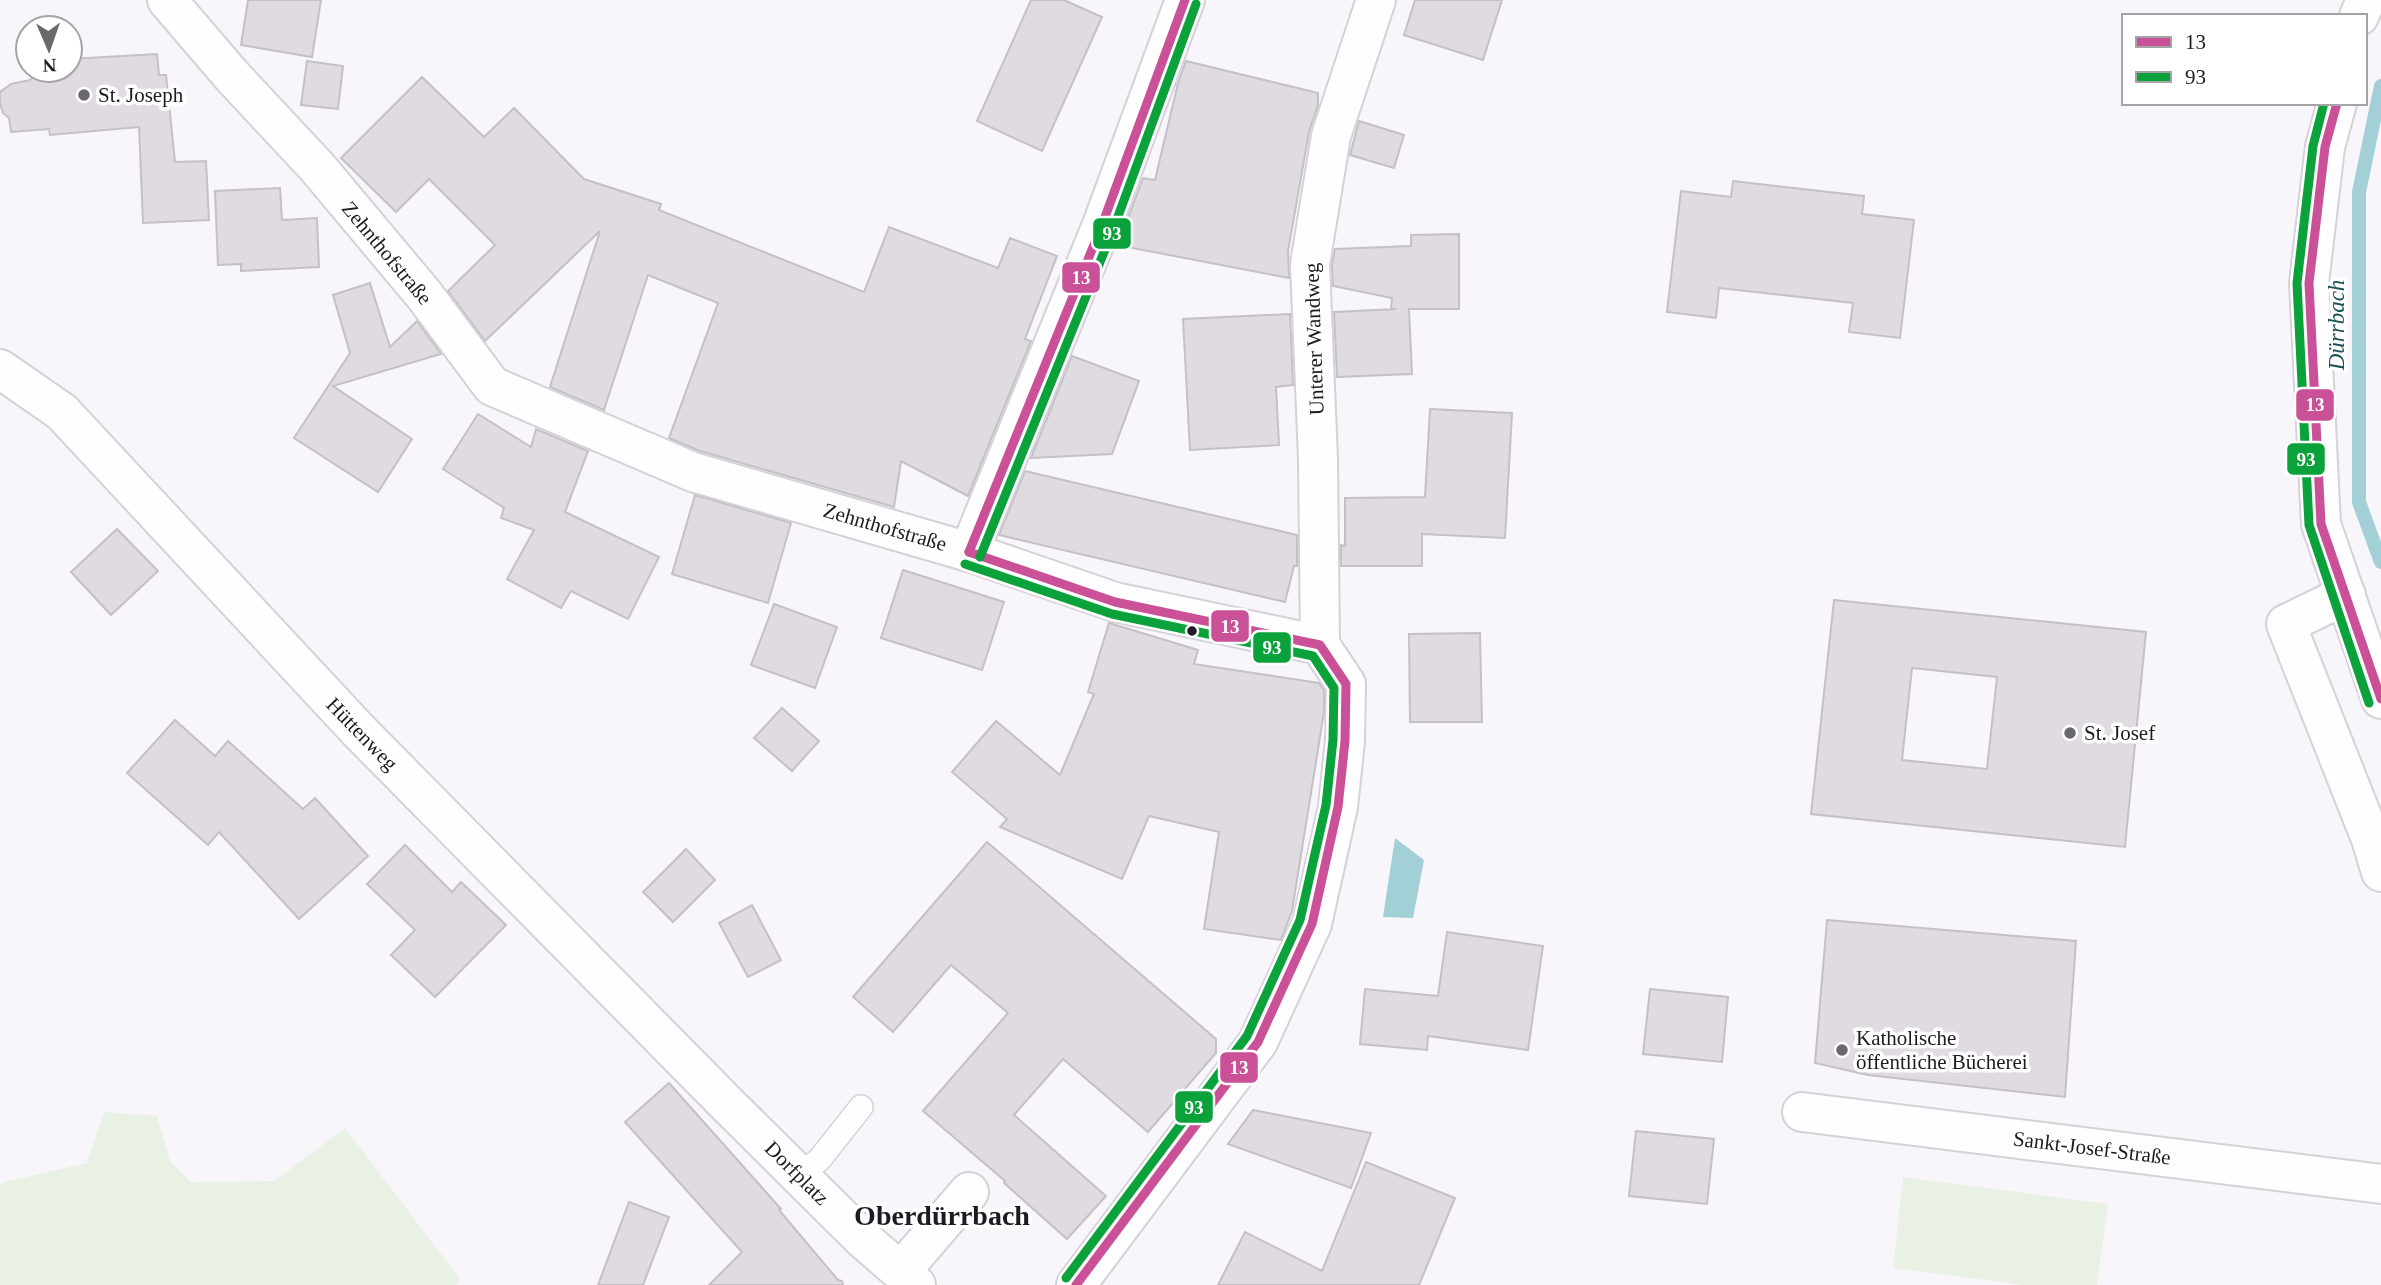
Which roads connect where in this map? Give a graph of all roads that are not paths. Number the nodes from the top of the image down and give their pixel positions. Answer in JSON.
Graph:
{"nodes":[{"id":1,"x":167,"y":0,"type":"edge"},
{"id":2,"x":1185,"y":0,"type":"edge"},
{"id":3,"x":1376,"y":0,"type":"edge"},
{"id":4,"x":2336,"y":105,"type":"edge"},
{"id":5,"x":0,"y":369,"type":"edge"},
{"id":6,"x":969,"y":552,"type":"junction"},
{"id":7,"x":2346,"y":595,"type":"junction"},
{"id":8,"x":1320,"y":645,"type":"junction"},
{"id":9,"x":2381,"y":699,"type":"edge"},
{"id":10,"x":2381,"y":872,"type":"edge"},
{"id":11,"x":724,"y":1101,"type":"joint"},
{"id":12,"x":861,"y":1107,"type":"dead end"},
{"id":13,"x":1802,"y":1112,"type":"dead end"},
{"id":14,"x":799,"y":1175,"type":"junction"},
{"id":15,"x":2381,"y":1184,"type":"edge"},
{"id":16,"x":969,"y":1192,"type":"dead end"},
{"id":17,"x":909,"y":1278,"type":"edge"},
{"id":18,"x":1076,"y":1285,"type":"edge"}],
"edges":[{"from":1,"to":6,"type":"street","name":"Zehnthofstraße"},
{"from":2,"to":6,"type":"street"},
{"from":3,"to":8,"type":"street","name":"Unterer Wandweg"},
{"from":4,"to":7,"type":"street"},
{"from":5,"to":11,"type":"street","name":"Hüttenweg"},
{"from":6,"to":8,"type":"street","name":"Zehnthofstraße"},
{"from":7,"to":9,"type":"street"},
{"from":7,"to":10,"type":"street"},
{"from":8,"to":18,"type":"street"},
{"from":11,"to":14,"type":"street","name":"Dorfplatz"},
{"from":12,"to":14,"type":"lane"},
{"from":13,"to":15,"type":"street","name":"Sankt-Josef-Straße"},
{"from":14,"to":17,"type":"street","name":"Dorfplatz"},
{"from":16,"to":17,"type":"street","name":"Dorfplatz"}]}
